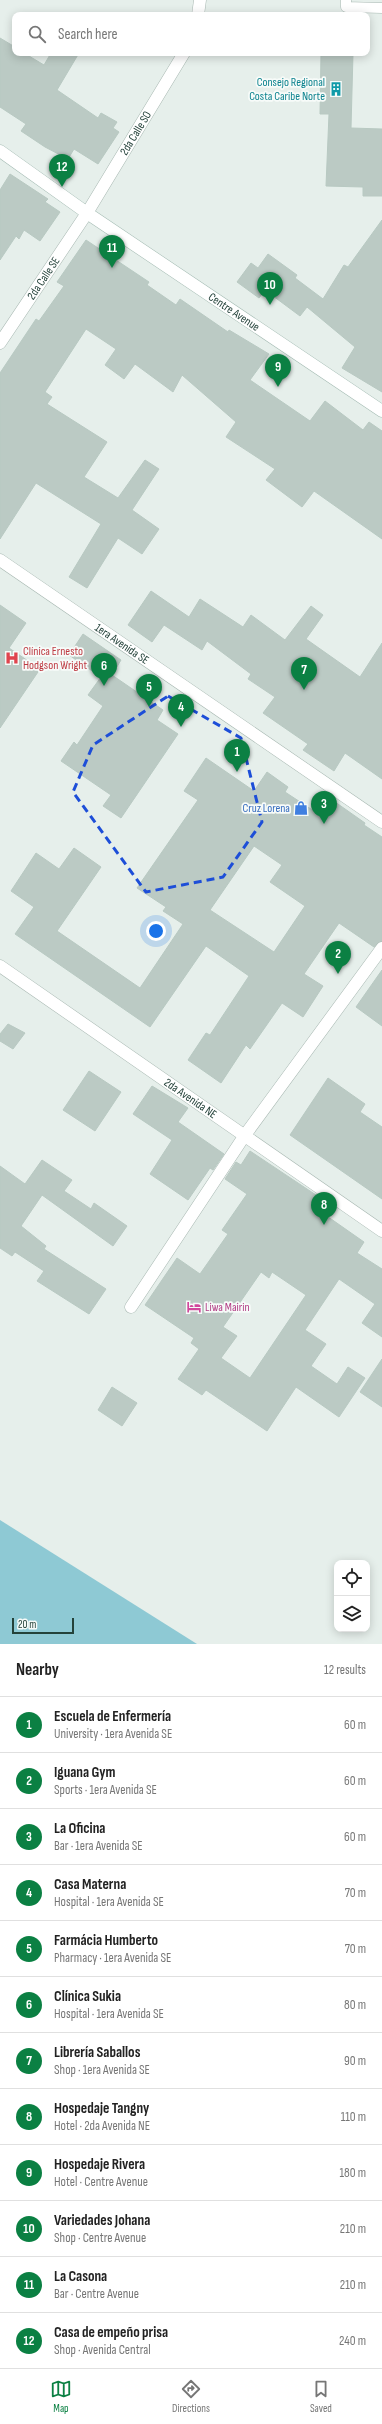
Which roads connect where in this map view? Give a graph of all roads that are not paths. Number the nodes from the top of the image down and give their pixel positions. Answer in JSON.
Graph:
{"nodes":[{"id":1,"x":200,"y":0,"type":"edge"},
{"id":2,"x":346,"y":0,"type":"edge"},
{"id":3,"x":382,"y":8,"type":"edge"},
{"id":4,"x":198,"y":12,"type":"edge"},
{"id":5,"x":182,"y":56,"type":"edge"},
{"id":6,"x":0,"y":151,"type":"edge"},
{"id":7,"x":87,"y":214,"type":"junction"},
{"id":8,"x":0,"y":343,"type":"edge"},
{"id":9,"x":382,"y":410,"type":"edge"},
{"id":10,"x":0,"y":560,"type":"edge"},
{"id":11,"x":382,"y":822,"type":"edge"},
{"id":12,"x":382,"y":948,"type":"edge"},
{"id":13,"x":0,"y":966,"type":"edge"},
{"id":14,"x":245,"y":1135,"type":"junction"},
{"id":15,"x":382,"y":1231,"type":"edge"},
{"id":16,"x":130,"y":1307,"type":"dead end"}],
"edges":[{"from":1,"to":4,"type":"street"},
{"from":2,"to":3,"type":"lane"},
{"from":5,"to":7,"type":"street","name":"2da Calle SO"},
{"from":6,"to":7,"type":"street","name":"Centre Avenue"},
{"from":7,"to":8,"type":"street","name":"2da Calle SE"},
{"from":7,"to":9,"type":"street","name":"Centre Avenue"},
{"from":10,"to":11,"type":"street","name":"1era Avenida SE"},
{"from":12,"to":14,"type":"street"},
{"from":13,"to":14,"type":"street","name":"2da Avenida NE"},
{"from":14,"to":15,"type":"street","name":"2da Avenida NE"},
{"from":14,"to":16,"type":"street"}]}
